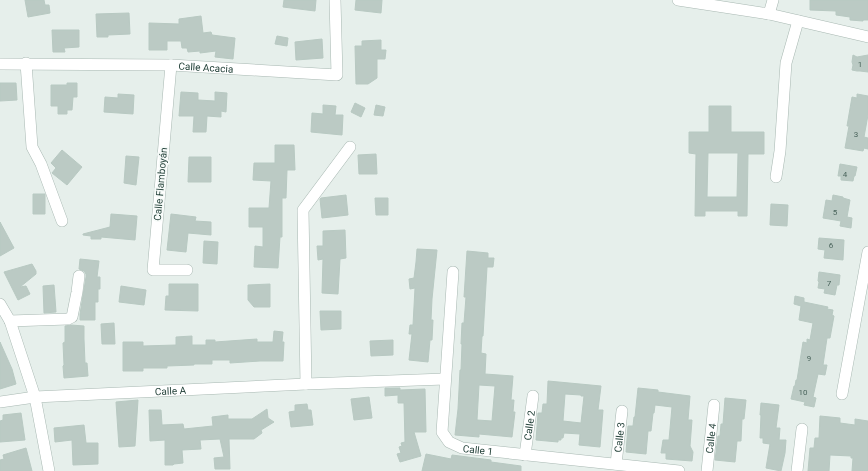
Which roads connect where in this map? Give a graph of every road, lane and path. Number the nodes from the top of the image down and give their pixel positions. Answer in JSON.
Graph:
{"nodes":[{"id":1,"x":335,"y":0,"type":"edge"},
{"id":2,"x":678,"y":0,"type":"edge"},
{"id":3,"x":773,"y":0,"type":"edge"},
{"id":4,"x":769,"y":14,"type":"junction"},
{"id":5,"x":798,"y":21,"type":"junction"},
{"id":6,"x":868,"y":37,"type":"edge"},
{"id":7,"x":26,"y":63,"type":"junction"},
{"id":8,"x":0,"y":64,"type":"edge"},
{"id":9,"x":171,"y":65,"type":"junction"},
{"id":10,"x":350,"y":147,"type":"dead end"},
{"id":11,"x":776,"y":177,"type":"dead end"},
{"id":12,"x":62,"y":221,"type":"dead end"},
{"id":13,"x":868,"y":252,"type":"edge"},
{"id":14,"x":187,"y":270,"type":"dead end"},
{"id":15,"x":453,"y":272,"type":"dead end"},
{"id":16,"x":79,"y":276,"type":"dead end"},
{"id":17,"x":0,"y":304,"type":"edge"},
{"id":18,"x":10,"y":321,"type":"junction"},
{"id":19,"x":445,"y":379,"type":"junction"},
{"id":20,"x":306,"y":384,"type":"junction"},
{"id":21,"x":842,"y":394,"type":"dead end"},
{"id":22,"x":533,"y":396,"type":"dead end"},
{"id":23,"x":35,"y":397,"type":"junction"},
{"id":24,"x":0,"y":402,"type":"edge"},
{"id":25,"x":714,"y":405,"type":"dead end"},
{"id":26,"x":622,"y":411,"type":"dead end"},
{"id":27,"x":802,"y":429,"type":"dead end"},
{"id":28,"x":526,"y":455,"type":"junction"},
{"id":29,"x":616,"y":464,"type":"junction"},
{"id":30,"x":49,"y":471,"type":"edge"},
{"id":31,"x":679,"y":471,"type":"edge"},
{"id":32,"x":707,"y":471,"type":"edge"},
{"id":33,"x":797,"y":471,"type":"edge"}],
"edges":[{"from":1,"to":9,"type":"street","name":"Calle Acacia"},
{"from":2,"to":4,"type":"street"},
{"from":3,"to":4,"type":"street"},
{"from":4,"to":5,"type":"street"},
{"from":5,"to":6,"type":"street"},
{"from":5,"to":11,"type":"street"},
{"from":7,"to":8,"type":"street","name":"Calle Acacia"},
{"from":7,"to":9,"type":"street","name":"Calle Acacia"},
{"from":7,"to":12,"type":"street"},
{"from":9,"to":14,"type":"street","name":"Calle Flamboyán"},
{"from":10,"to":20,"type":"street"},
{"from":13,"to":21,"type":"street"},
{"from":15,"to":19,"type":"street","name":"Calle 1"},
{"from":16,"to":18,"type":"street"},
{"from":17,"to":18,"type":"street"},
{"from":18,"to":23,"type":"street"},
{"from":19,"to":20,"type":"street","name":"Calle A"},
{"from":19,"to":28,"type":"street","name":"Calle 1"},
{"from":20,"to":23,"type":"street","name":"Calle A"},
{"from":22,"to":28,"type":"street","name":"Calle 2"},
{"from":23,"to":24,"type":"street","name":"Calle A"},
{"from":23,"to":30,"type":"street"},
{"from":25,"to":32,"type":"street","name":"Calle 4"},
{"from":26,"to":29,"type":"street","name":"Calle 3"},
{"from":27,"to":33,"type":"street"},
{"from":28,"to":29,"type":"street","name":"Calle 1"},
{"from":29,"to":31,"type":"street","name":"Calle 1"}]}
